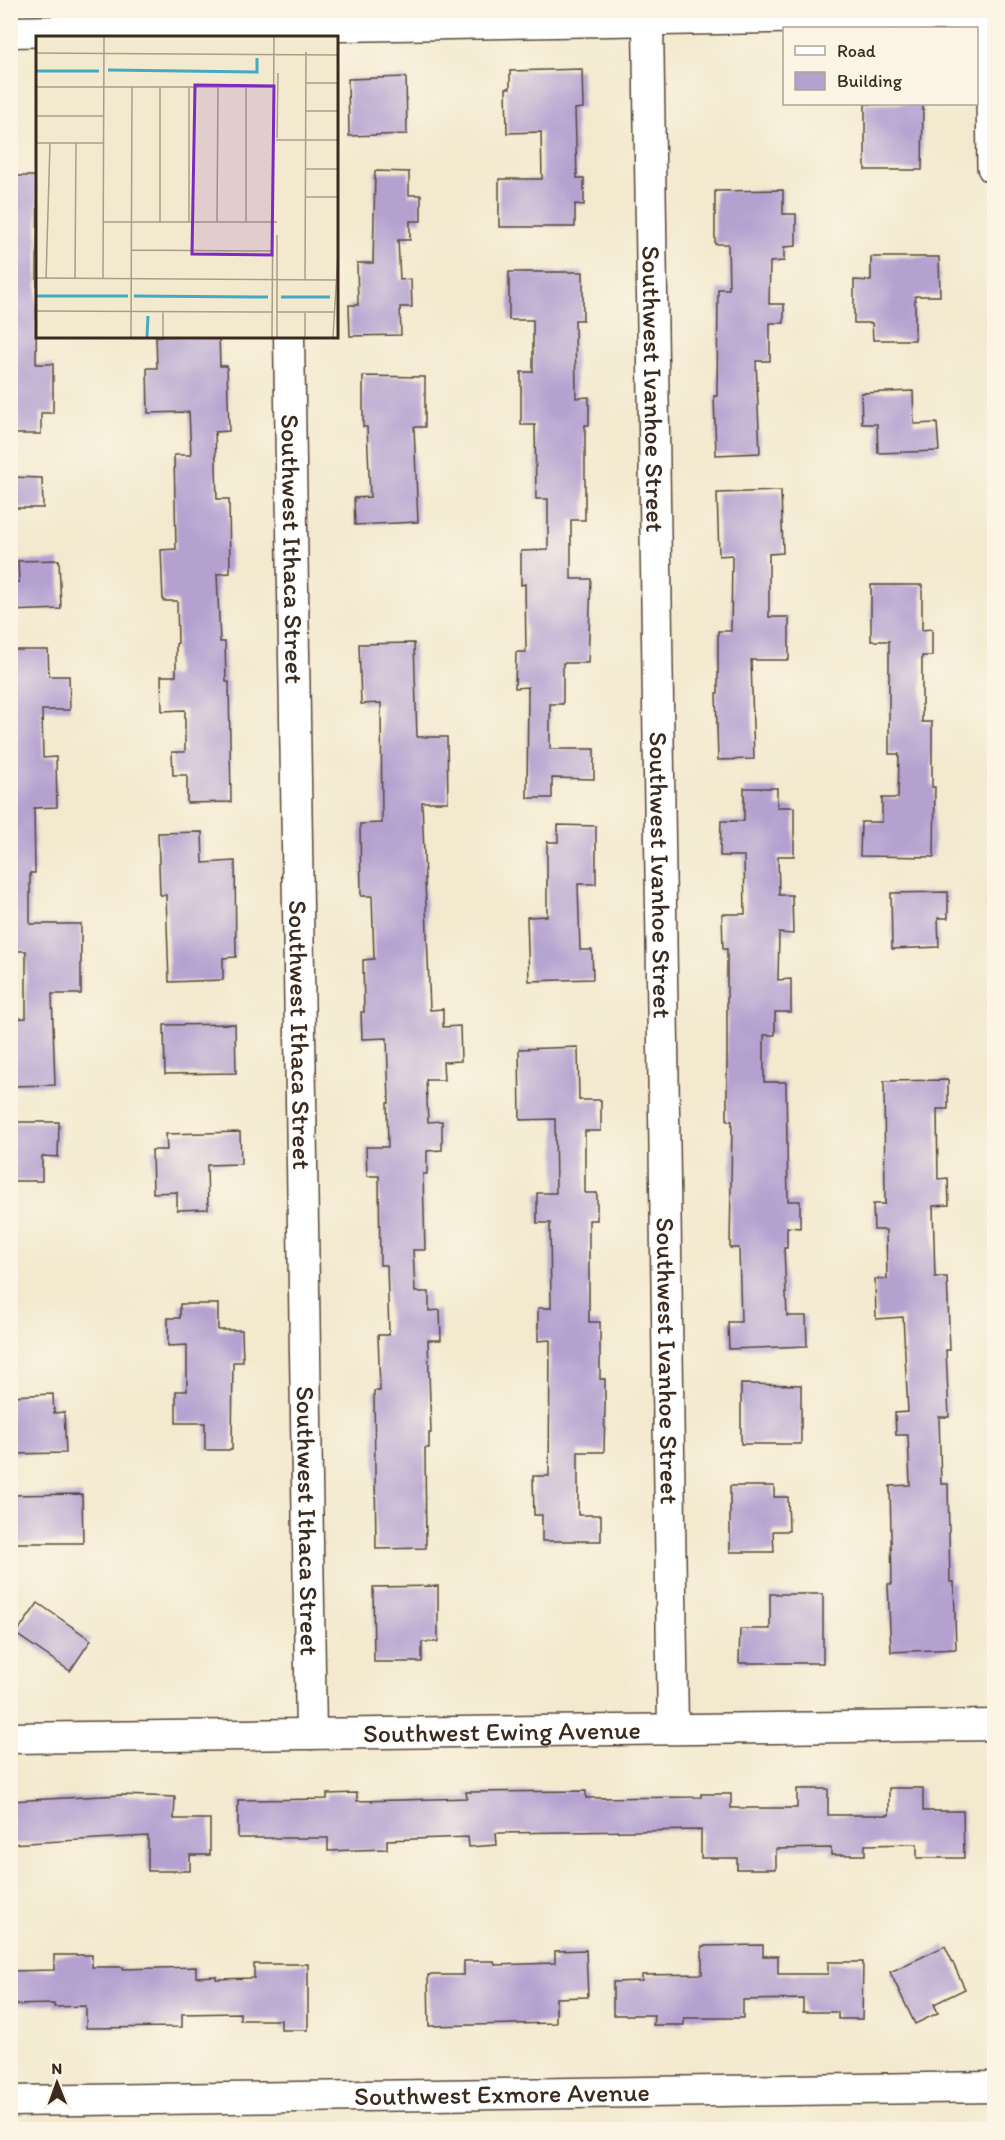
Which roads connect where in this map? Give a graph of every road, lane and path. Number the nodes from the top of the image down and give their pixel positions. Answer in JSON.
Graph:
{"nodes":[{"id":1,"x":992,"y":12,"type":"edge"},
{"id":2,"x":648,"y":21,"type":"junction"},
{"id":3,"x":10,"y":32,"type":"edge"},
{"id":4,"x":284,"y":32,"type":"edge"},
{"id":5,"x":994,"y":168,"type":"edge"},
{"id":6,"x":288,"y":338,"type":"edge"},
{"id":7,"x":994,"y":1725,"type":"edge"},
{"id":8,"x":673,"y":1728,"type":"junction"},
{"id":9,"x":311,"y":1734,"type":"junction"},
{"id":10,"x":10,"y":1738,"type":"edge"},
{"id":11,"x":994,"y":2087,"type":"edge"},
{"id":12,"x":10,"y":2101,"type":"edge"}],
"edges":[{"from":1,"to":2,"type":"street"},
{"from":1,"to":5,"type":"main road"},
{"from":2,"to":4,"type":"street"},
{"from":2,"to":8,"type":"street","name":"Southwest Ivanhoe Street"},
{"from":3,"to":4,"type":"street"},
{"from":6,"to":9,"type":"street","name":"Southwest Ithaca Street"},
{"from":7,"to":8,"type":"street","name":"Southwest Ewing Avenue"},
{"from":8,"to":9,"type":"street","name":"Southwest Ewing Avenue"},
{"from":9,"to":10,"type":"street","name":"Southwest Ewing Avenue"},
{"from":11,"to":12,"type":"street","name":"Southwest Exmore Avenue"}]}
